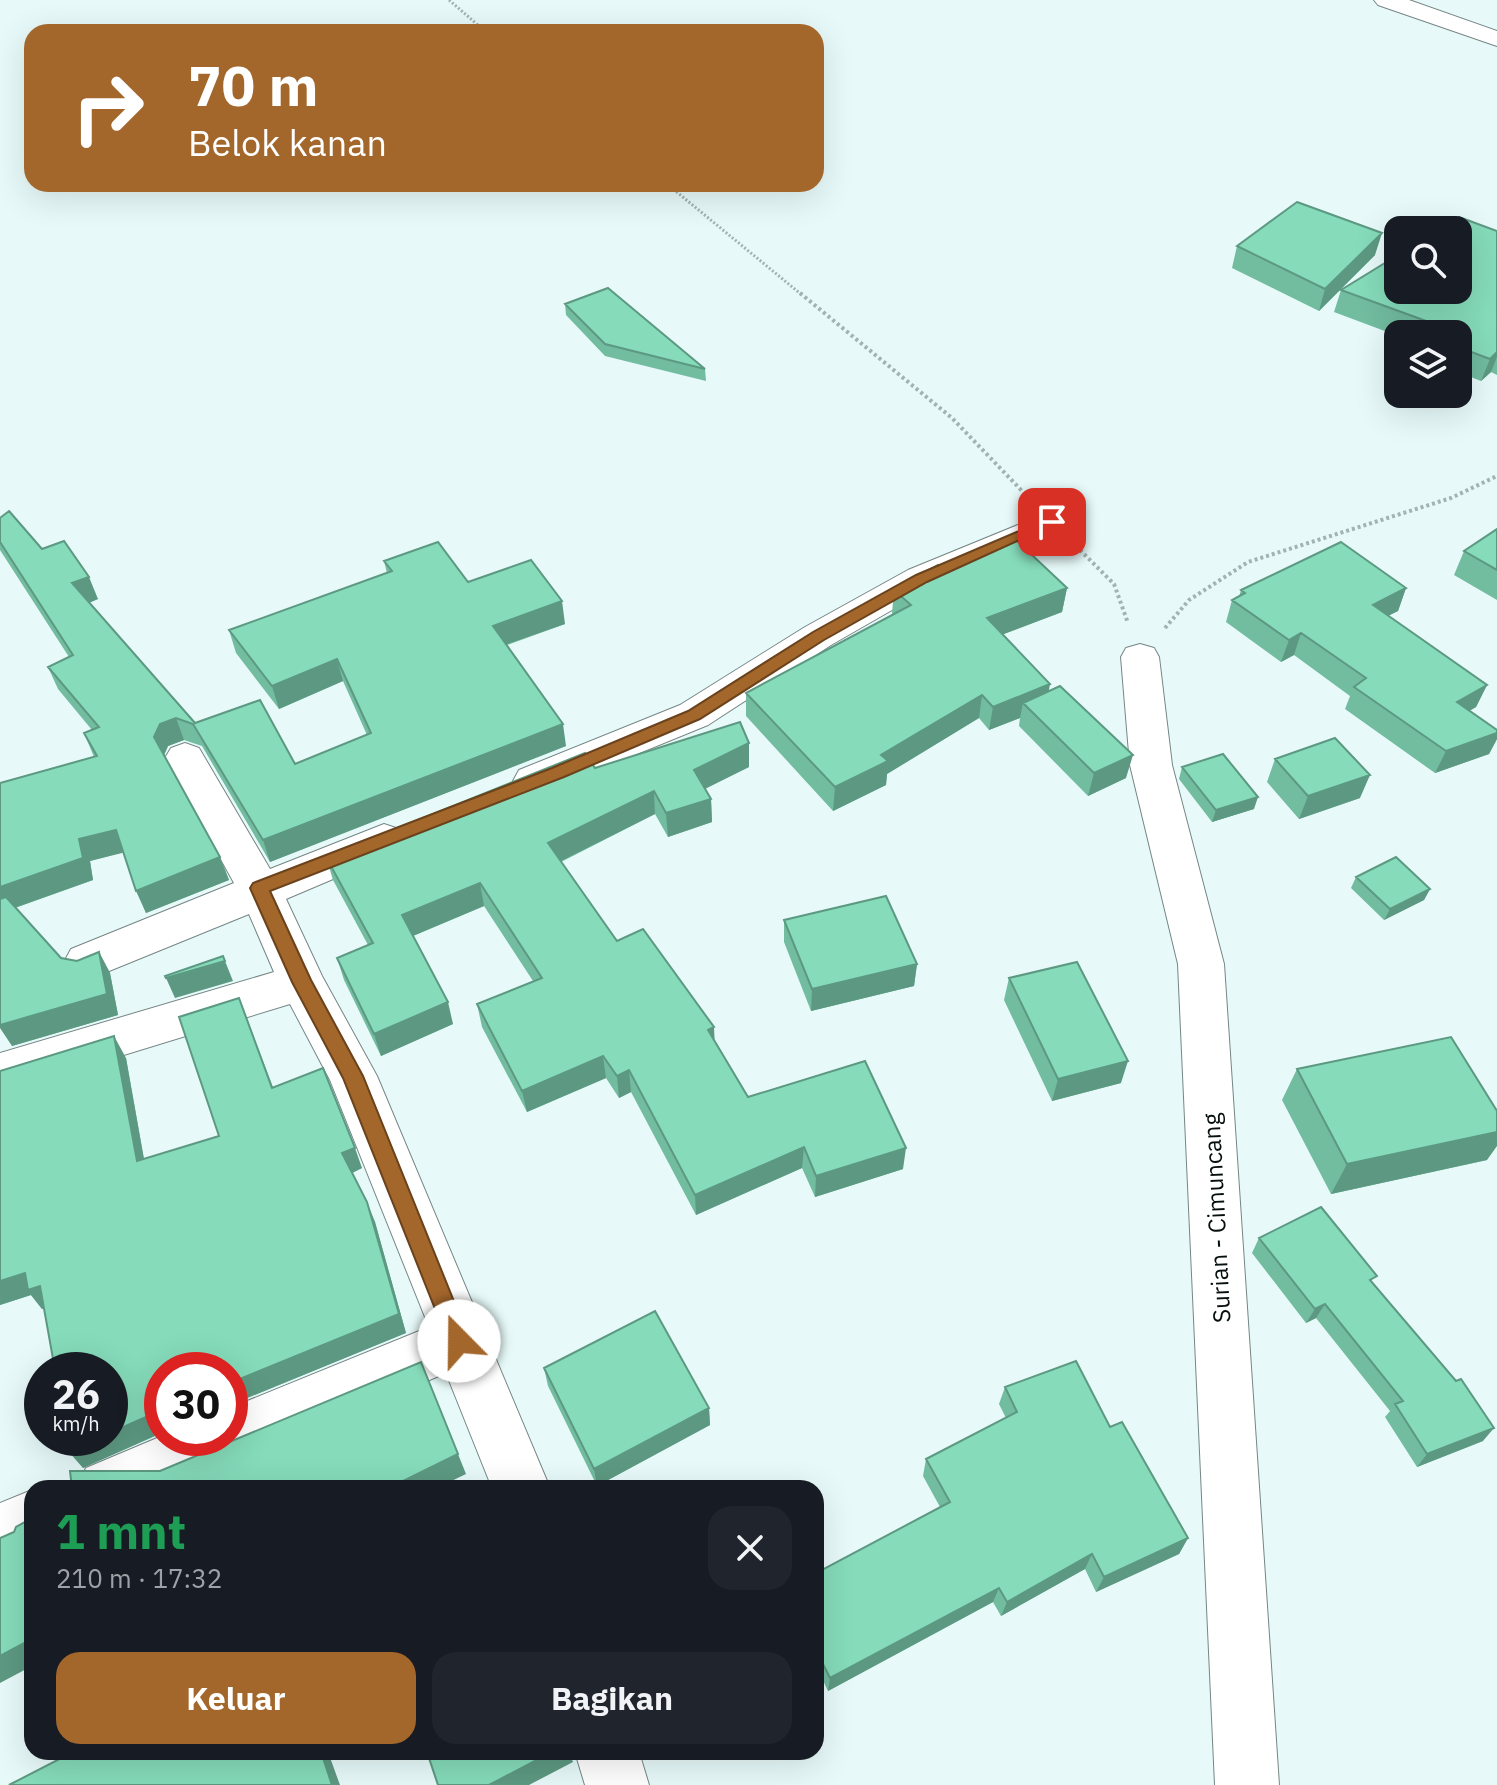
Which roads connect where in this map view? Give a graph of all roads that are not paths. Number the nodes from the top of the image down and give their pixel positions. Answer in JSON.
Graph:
{"nodes":[{"id":1,"x":1386,"y":0,"type":"edge"},
{"id":2,"x":1497,"y":39,"type":"edge"},
{"id":3,"x":1052,"y":522,"type":"road end"},
{"id":4,"x":1140,"y":657,"type":"road end"},
{"id":5,"x":185,"y":758,"type":"dead end"},
{"id":6,"x":501,"y":794,"type":"edge"},
{"id":7,"x":416,"y":827,"type":"edge"},
{"id":8,"x":259,"y":888,"type":"junction"},
{"id":9,"x":87,"y":962,"type":"edge"},
{"id":10,"x":302,"y":982,"type":"junction"},
{"id":11,"x":0,"y":1073,"type":"edge"},
{"id":12,"x":459,"y":1341,"type":"junction"},
{"id":13,"x":248,"y":1429,"type":"edge"},
{"id":14,"x":183,"y":1456,"type":"edge"},
{"id":15,"x":125,"y":1480,"type":"edge"},
{"id":16,"x":518,"y":1480,"type":"edge"},
{"id":17,"x":24,"y":1522,"type":"edge"},
{"id":18,"x":0,"y":1532,"type":"edge"},
{"id":19,"x":609,"y":1760,"type":"edge"},
{"id":20,"x":617,"y":1785,"type":"edge"},
{"id":21,"x":1247,"y":1785,"type":"edge"}],
"edges":[{"from":1,"to":2,"type":"street"},
{"from":3,"to":6,"type":"street"},
{"from":4,"to":21,"type":"street","name":"Surian - Cimuncang"},
{"from":5,"to":8,"type":"street"},
{"from":7,"to":8,"type":"street"},
{"from":8,"to":9,"type":"street"},
{"from":8,"to":10,"type":"street"},
{"from":10,"to":11,"type":"street"},
{"from":10,"to":12,"type":"street"},
{"from":12,"to":13,"type":"street"},
{"from":12,"to":16,"type":"street"},
{"from":14,"to":15,"type":"street"},
{"from":17,"to":18,"type":"street"},
{"from":19,"to":20,"type":"street"}]}
